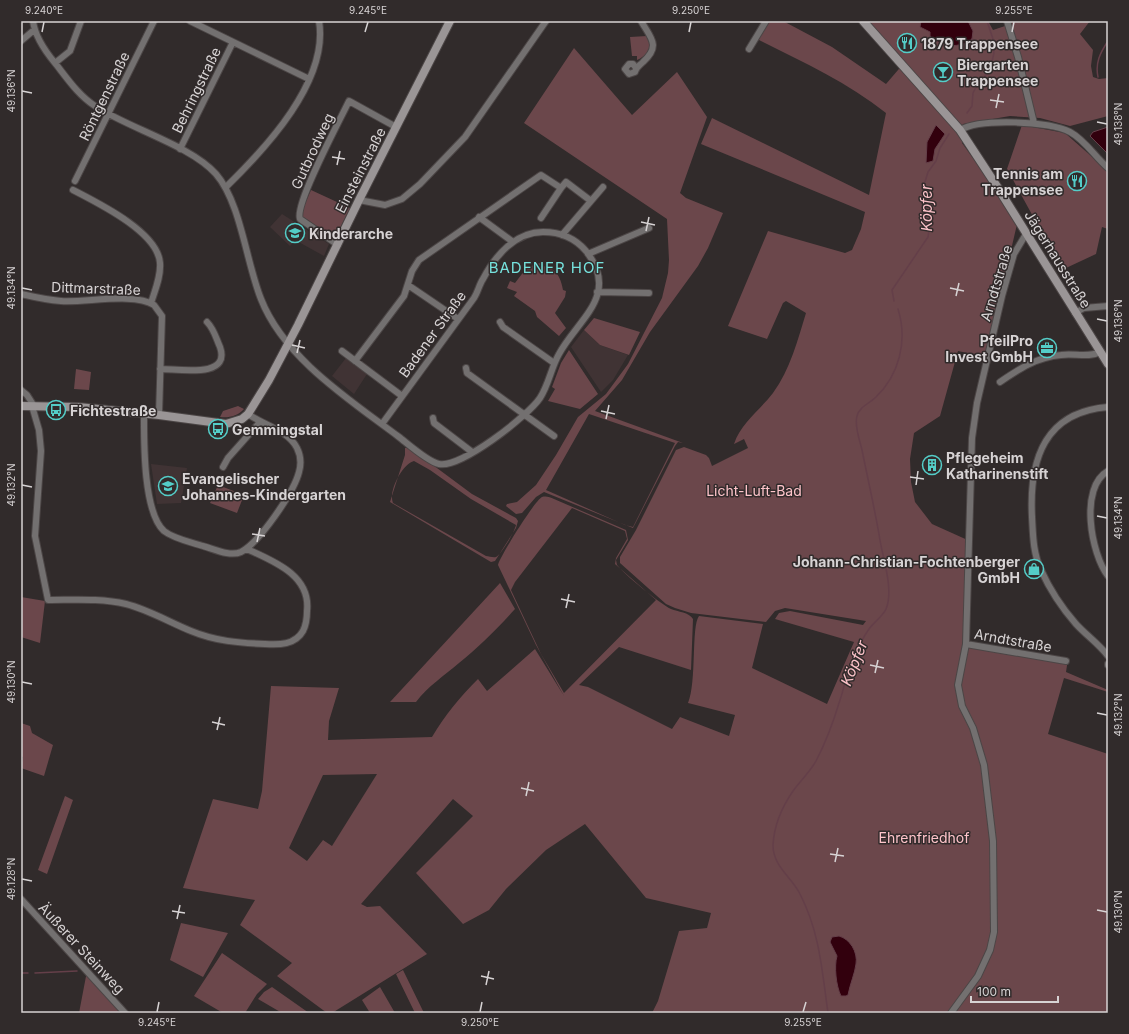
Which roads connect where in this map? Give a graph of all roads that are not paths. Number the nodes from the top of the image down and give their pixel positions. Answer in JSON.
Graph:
{"nodes":[{"id":1,"x":33,"y":21,"type":"edge"},
{"id":2,"x":81,"y":21,"type":"edge"},
{"id":3,"x":154,"y":21,"type":"edge"},
{"id":4,"x":190,"y":21,"type":"edge"},
{"id":5,"x":319,"y":21,"type":"edge"},
{"id":6,"x":450,"y":21,"type":"edge"},
{"id":7,"x":546,"y":21,"type":"edge"},
{"id":8,"x":641,"y":21,"type":"edge"},
{"id":9,"x":766,"y":21,"type":"edge"},
{"id":10,"x":863,"y":21,"type":"edge"},
{"id":11,"x":1007,"y":21,"type":"edge"},
{"id":12,"x":34,"y":30,"type":"junction"},
{"id":13,"x":21,"y":41,"type":"edge"},
{"id":14,"x":233,"y":42,"type":"junction"},
{"id":15,"x":749,"y":49,"type":"dead end"},
{"id":16,"x":55,"y":63,"type":"junction"},
{"id":17,"x":636,"y":68,"type":"dead end"},
{"id":18,"x":309,"y":79,"type":"junction"},
{"id":19,"x":108,"y":114,"type":"junction"},
{"id":20,"x":1034,"y":123,"type":"junction"},
{"id":21,"x":396,"y":128,"type":"junction"},
{"id":22,"x":960,"y":130,"type":"junction"},
{"id":23,"x":180,"y":149,"type":"junction"},
{"id":24,"x":1108,"y":168,"type":"edge"},
{"id":25,"x":75,"y":181,"type":"dead end"},
{"id":26,"x":226,"y":187,"type":"junction"},
{"id":27,"x":603,"y":187,"type":"dead end"},
{"id":28,"x":561,"y":188,"type":"junction"},
{"id":29,"x":73,"y":190,"type":"dead end"},
{"id":30,"x":359,"y":200,"type":"junction"},
{"id":31,"x":591,"y":200,"type":"junction"},
{"id":32,"x":479,"y":217,"type":"junction"},
{"id":33,"x":541,"y":218,"type":"dead end"},
{"id":34,"x":649,"y":228,"type":"dead end"},
{"id":35,"x":1026,"y":234,"type":"junction"},
{"id":36,"x":562,"y":235,"type":"junction"},
{"id":37,"x":512,"y":242,"type":"junction"},
{"id":38,"x":338,"y":245,"type":"junction"},
{"id":39,"x":588,"y":254,"type":"junction"},
{"id":40,"x":408,"y":285,"type":"junction"},
{"id":41,"x":597,"y":292,"type":"junction"},
{"id":42,"x":21,"y":294,"type":"edge"},
{"id":43,"x":649,"y":294,"type":"dead end"},
{"id":44,"x":151,"y":303,"type":"junction"},
{"id":45,"x":1108,"y":306,"type":"edge"},
{"id":46,"x":1076,"y":313,"type":"junction"},
{"id":47,"x":458,"y":319,"type":"junction"},
{"id":48,"x":207,"y":322,"type":"dead end"},
{"id":49,"x":500,"y":322,"type":"dead end"},
{"id":50,"x":288,"y":343,"type":"junction"},
{"id":51,"x":342,"y":351,"type":"dead end"},
{"id":52,"x":1100,"y":352,"type":"junction"},
{"id":53,"x":355,"y":361,"type":"junction"},
{"id":54,"x":554,"y":363,"type":"junction"},
{"id":55,"x":1108,"y":364,"type":"edge"},
{"id":56,"x":466,"y":368,"type":"dead end"},
{"id":57,"x":160,"y":369,"type":"junction"},
{"id":58,"x":1000,"y":382,"type":"dead end"},
{"id":59,"x":21,"y":390,"type":"edge"},
{"id":60,"x":402,"y":396,"type":"junction"},
{"id":61,"x":21,"y":406,"type":"edge"},
{"id":62,"x":33,"y":406,"type":"junction"},
{"id":63,"x":1108,"y":407,"type":"edge"},
{"id":64,"x":144,"y":413,"type":"junction"},
{"id":65,"x":248,"y":414,"type":"junction"},
{"id":66,"x":159,"y":415,"type":"junction"},
{"id":67,"x":525,"y":415,"type":"junction"},
{"id":68,"x":432,"y":418,"type":"dead end"},
{"id":69,"x":260,"y":422,"type":"junction"},
{"id":70,"x":382,"y":424,"type":"junction"},
{"id":71,"x":554,"y":436,"type":"dead end"},
{"id":72,"x":472,"y":452,"type":"junction"},
{"id":73,"x":223,"y":467,"type":"dead end"},
{"id":74,"x":1108,"y":470,"type":"edge"},
{"id":75,"x":247,"y":549,"type":"junction"},
{"id":76,"x":1108,"y":576,"type":"edge"},
{"id":77,"x":966,"y":644,"type":"junction"},
{"id":78,"x":1108,"y":656,"type":"edge"},
{"id":79,"x":1066,"y":662,"type":"dead end"},
{"id":80,"x":21,"y":899,"type":"edge"},
{"id":81,"x":125,"y":1013,"type":"edge"},
{"id":82,"x":951,"y":1013,"type":"edge"}],
"edges":[{"from":1,"to":12,"type":"street"},
{"from":2,"to":16,"type":"street"},
{"from":3,"to":19,"type":"street","name":"Röntgenstraße"},
{"from":4,"to":14,"type":"street"},
{"from":5,"to":18,"type":"street"},
{"from":6,"to":21,"type":"street","name":"Einsteinstraße"},
{"from":7,"to":30,"type":"street"},
{"from":8,"to":17,"type":"street"},
{"from":9,"to":15,"type":"street"},
{"from":10,"to":22,"type":"street","name":"Jägerhausstraße"},
{"from":11,"to":20,"type":"street"},
{"from":12,"to":13,"type":"street"},
{"from":12,"to":16,"type":"street"},
{"from":14,"to":18,"type":"street"},
{"from":14,"to":23,"type":"street","name":"Behringstraße"},
{"from":16,"to":19,"type":"street"},
{"from":18,"to":26,"type":"street"},
{"from":19,"to":23,"type":"street"},
{"from":19,"to":25,"type":"street","name":"Röntgenstraße"},
{"from":20,"to":22,"type":"street"},
{"from":20,"to":24,"type":"street"},
{"from":21,"to":30,"type":"street","name":"Einsteinstraße"},
{"from":21,"to":38,"type":"street","name":"Gutbrodweg"},
{"from":22,"to":35,"type":"street","name":"Jägerhausstraße"},
{"from":23,"to":26,"type":"street"},
{"from":26,"to":50,"type":"street","name":"Badener Straße"},
{"from":27,"to":31,"type":"street"},
{"from":28,"to":31,"type":"street"},
{"from":28,"to":32,"type":"street"},
{"from":28,"to":33,"type":"street"},
{"from":29,"to":44,"type":"street"},
{"from":30,"to":38,"type":"street","name":"Einsteinstraße"},
{"from":31,"to":36,"type":"street"},
{"from":32,"to":37,"type":"street"},
{"from":32,"to":40,"type":"street"},
{"from":34,"to":39,"type":"street"},
{"from":35,"to":46,"type":"street","name":"Jägerhausstraße"},
{"from":35,"to":77,"type":"street","name":"Arndtstraße"},
{"from":36,"to":37,"type":"street","name":"Badener Straße"},
{"from":36,"to":39,"type":"street","name":"Badener Straße"},
{"from":37,"to":47,"type":"street","name":"Badener Straße"},
{"from":38,"to":50,"type":"street","name":"Einsteinstraße"},
{"from":39,"to":41,"type":"street","name":"Badener Straße"},
{"from":40,"to":47,"type":"street"},
{"from":40,"to":53,"type":"street"},
{"from":41,"to":43,"type":"street"},
{"from":41,"to":54,"type":"street","name":"Badener Straße"},
{"from":42,"to":44,"type":"street","name":"Dittmarstraße"},
{"from":44,"to":57,"type":"street","name":"Dittmarstraße"},
{"from":45,"to":46,"type":"street"},
{"from":46,"to":52,"type":"street","name":"Jägerhausstraße"},
{"from":47,"to":60,"type":"street","name":"Badener Straße"},
{"from":48,"to":57,"type":"street"},
{"from":49,"to":54,"type":"street"},
{"from":50,"to":65,"type":"street","name":"Einsteinstraße"},
{"from":50,"to":70,"type":"street","name":"Badener Straße"},
{"from":51,"to":53,"type":"street"},
{"from":52,"to":55,"type":"street","name":"Jägerhausstraße"},
{"from":52,"to":58,"type":"street"},
{"from":53,"to":60,"type":"street"},
{"from":54,"to":67,"type":"street","name":"Badener Straße"},
{"from":56,"to":67,"type":"street"},
{"from":57,"to":66,"type":"street","name":"Dittmarstraße"},
{"from":59,"to":62,"type":"street"},
{"from":60,"to":70,"type":"street","name":"Badener Straße"},
{"from":61,"to":62,"type":"street"},
{"from":62,"to":64,"type":"street"},
{"from":62,"to":75,"type":"street"},
{"from":63,"to":78,"type":"street"},
{"from":64,"to":66,"type":"street"},
{"from":64,"to":75,"type":"street"},
{"from":65,"to":66,"type":"street"},
{"from":65,"to":69,"type":"street"},
{"from":67,"to":71,"type":"street"},
{"from":67,"to":72,"type":"street","name":"Badener Straße"},
{"from":68,"to":72,"type":"street"},
{"from":69,"to":73,"type":"street"},
{"from":69,"to":75,"type":"street"},
{"from":70,"to":72,"type":"street","name":"Badener Straße"},
{"from":74,"to":76,"type":"street"},
{"from":77,"to":79,"type":"street","name":"Arndtstraße"},
{"from":77,"to":82,"type":"street"},
{"from":80,"to":81,"type":"street","name":"Äußerer Steinweg"}]}
